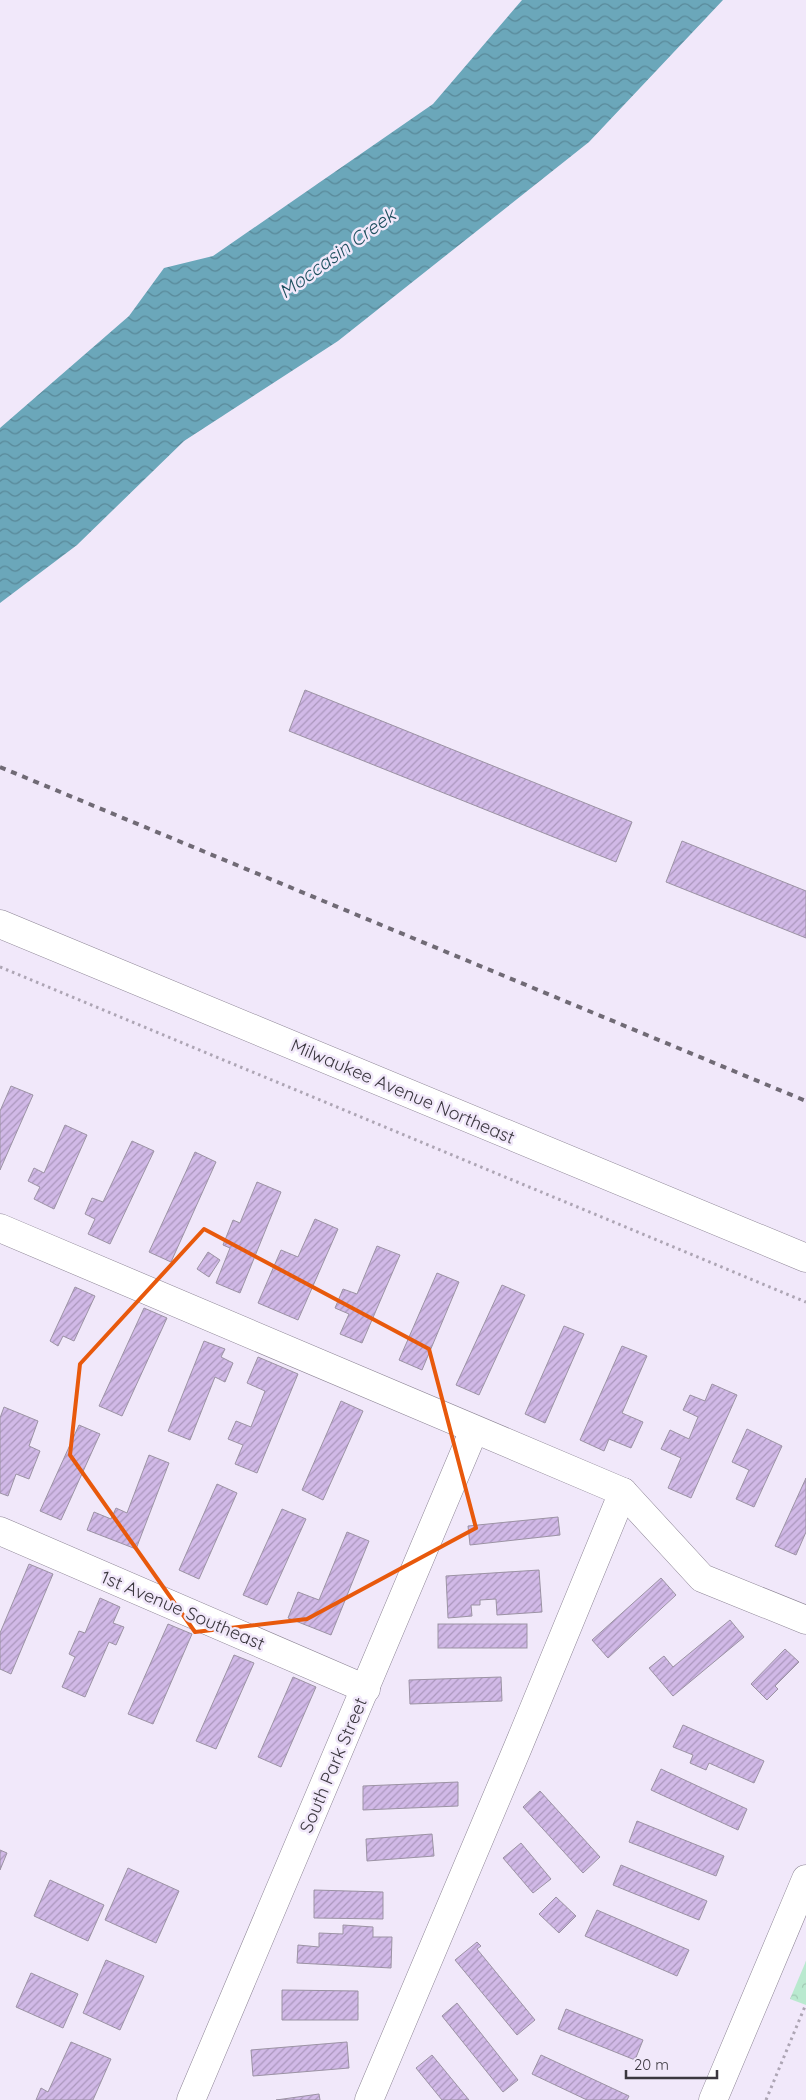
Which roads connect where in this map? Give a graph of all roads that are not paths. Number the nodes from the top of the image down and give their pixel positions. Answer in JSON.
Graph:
{"nodes":[{"id":1,"x":0,"y":924,"type":"edge"},
{"id":2,"x":0,"y":1228,"type":"edge"},
{"id":3,"x":806,"y":1258,"type":"edge"},
{"id":4,"x":474,"y":1430,"type":"junction"},
{"id":5,"x":623,"y":1492,"type":"junction"},
{"id":6,"x":0,"y":1531,"type":"edge"},
{"id":7,"x":806,"y":1620,"type":"edge"},
{"id":8,"x":366,"y":1690,"type":"junction"},
{"id":9,"x":806,"y":1879,"type":"edge"},
{"id":10,"x":191,"y":2100,"type":"edge"},
{"id":11,"x":369,"y":2100,"type":"edge"},
{"id":12,"x":713,"y":2100,"type":"edge"}],
"edges":[{"from":1,"to":3,"type":"street","name":"Milwaukee Avenue Northeast"},
{"from":2,"to":4,"type":"street"},
{"from":4,"to":5,"type":"street"},
{"from":4,"to":8,"type":"street","name":"South Park Street"},
{"from":5,"to":7,"type":"street"},
{"from":5,"to":11,"type":"street"},
{"from":6,"to":8,"type":"street","name":"1st Avenue Southeast"},
{"from":8,"to":10,"type":"street","name":"South Park Street"},
{"from":9,"to":12,"type":"street"}]}
